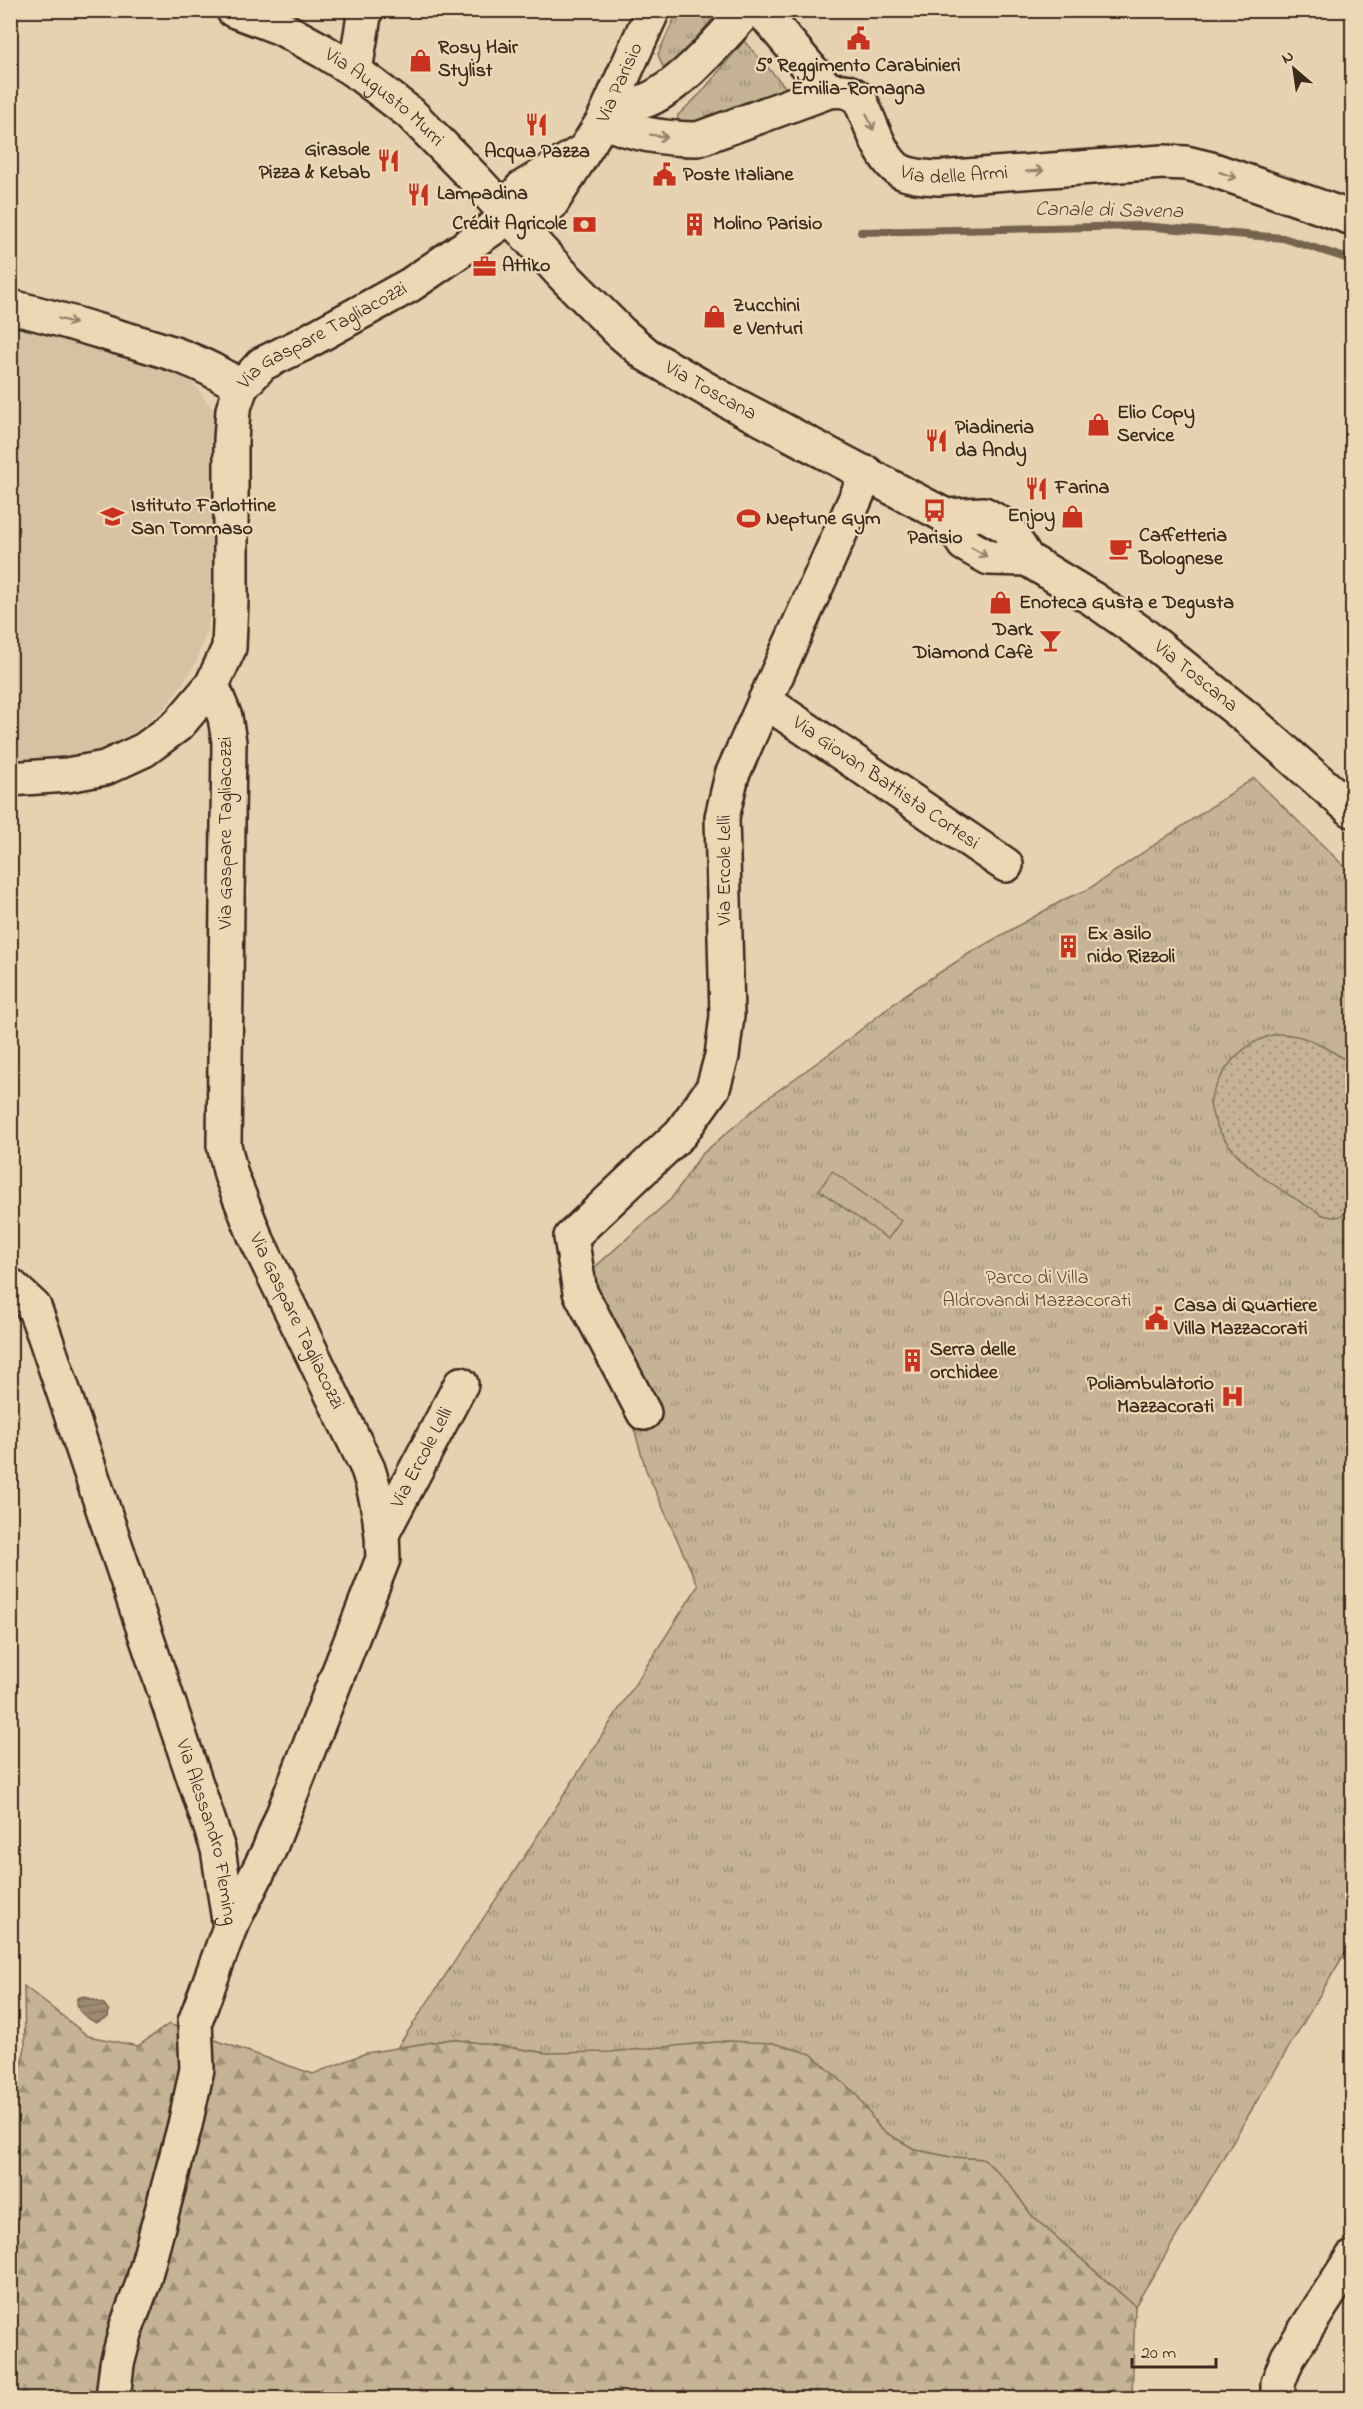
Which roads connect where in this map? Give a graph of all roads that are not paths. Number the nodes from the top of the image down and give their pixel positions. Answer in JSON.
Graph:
{"nodes":[{"id":1,"x":233,"y":10,"type":"edge"},
{"id":2,"x":365,"y":10,"type":"edge"},
{"id":3,"x":653,"y":10,"type":"edge"},
{"id":4,"x":747,"y":10,"type":"edge"},
{"id":5,"x":761,"y":10,"type":"edge"},
{"id":6,"x":355,"y":71,"type":"junction"},
{"id":7,"x":829,"y":91,"type":"junction"},
{"id":8,"x":608,"y":111,"type":"junction"},
{"id":9,"x":510,"y":217,"type":"junction"},
{"id":10,"x":1353,"y":218,"type":"edge"},
{"id":11,"x":10,"y":307,"type":"edge"},
{"id":12,"x":241,"y":387,"type":"junction"},
{"id":13,"x":867,"y":473,"type":"junction"},
{"id":14,"x":212,"y":685,"type":"junction"},
{"id":15,"x":765,"y":701,"type":"junction"},
{"id":16,"x":10,"y":779,"type":"edge"},
{"id":17,"x":1350,"y":800,"type":"edge"},
{"id":18,"x":1006,"y":865,"type":"dead end"},
{"id":19,"x":10,"y":1285,"type":"edge"},
{"id":20,"x":461,"y":1384,"type":"dead end"},
{"id":21,"x":644,"y":1413,"type":"dead end"},
{"id":22,"x":383,"y":1532,"type":"junction"},
{"id":23,"x":230,"y":1927,"type":"junction"},
{"id":24,"x":1353,"y":2258,"type":"edge"},
{"id":25,"x":113,"y":2398,"type":"edge"},
{"id":26,"x":1278,"y":2398,"type":"edge"}],
"edges":[{"from":1,"to":6,"type":"street","name":"Via Augusto Murri"},
{"from":2,"to":6,"type":"street"},
{"from":3,"to":8,"type":"street","name":"Via Parisio"},
{"from":4,"to":8,"type":"street"},
{"from":5,"to":7,"type":"street"},
{"from":6,"to":9,"type":"street","name":"Via Augusto Murri"},
{"from":8,"to":7,"type":"street","one_way":true},
{"from":7,"to":10,"type":"street","name":"Via delle Armi","one_way":true},
{"from":8,"to":9,"type":"street","name":"Via Parisio"},
{"from":9,"to":12,"type":"street","name":"Via Gaspare Tagliacozzi"},
{"from":9,"to":13,"type":"street","name":"Via Toscana"},
{"from":11,"to":12,"type":"street","one_way":true},
{"from":12,"to":14,"type":"street","name":"Via Gaspare Tagliacozzi"},
{"from":13,"to":15,"type":"street","name":"Via Ercole Lelli"},
{"from":13,"to":17,"type":"street","name":"Via Toscana"},
{"from":14,"to":16,"type":"street","name":"Via Gaspare Tagliacozzi"},
{"from":14,"to":22,"type":"street","name":"Via Gaspare Tagliacozzi"},
{"from":15,"to":18,"type":"street","name":"Via Giovan Battista Cortesi"},
{"from":15,"to":21,"type":"street","name":"Via Ercole Lelli"},
{"from":19,"to":23,"type":"street","name":"Via Alessandro Fleming"},
{"from":20,"to":22,"type":"street","name":"Via Ercole Lelli"},
{"from":22,"to":23,"type":"street","name":"Via Gaspare Tagliacozzi"},
{"from":23,"to":25,"type":"street","name":"Via Alessandro Fleming"},
{"from":24,"to":26,"type":"street"}]}
